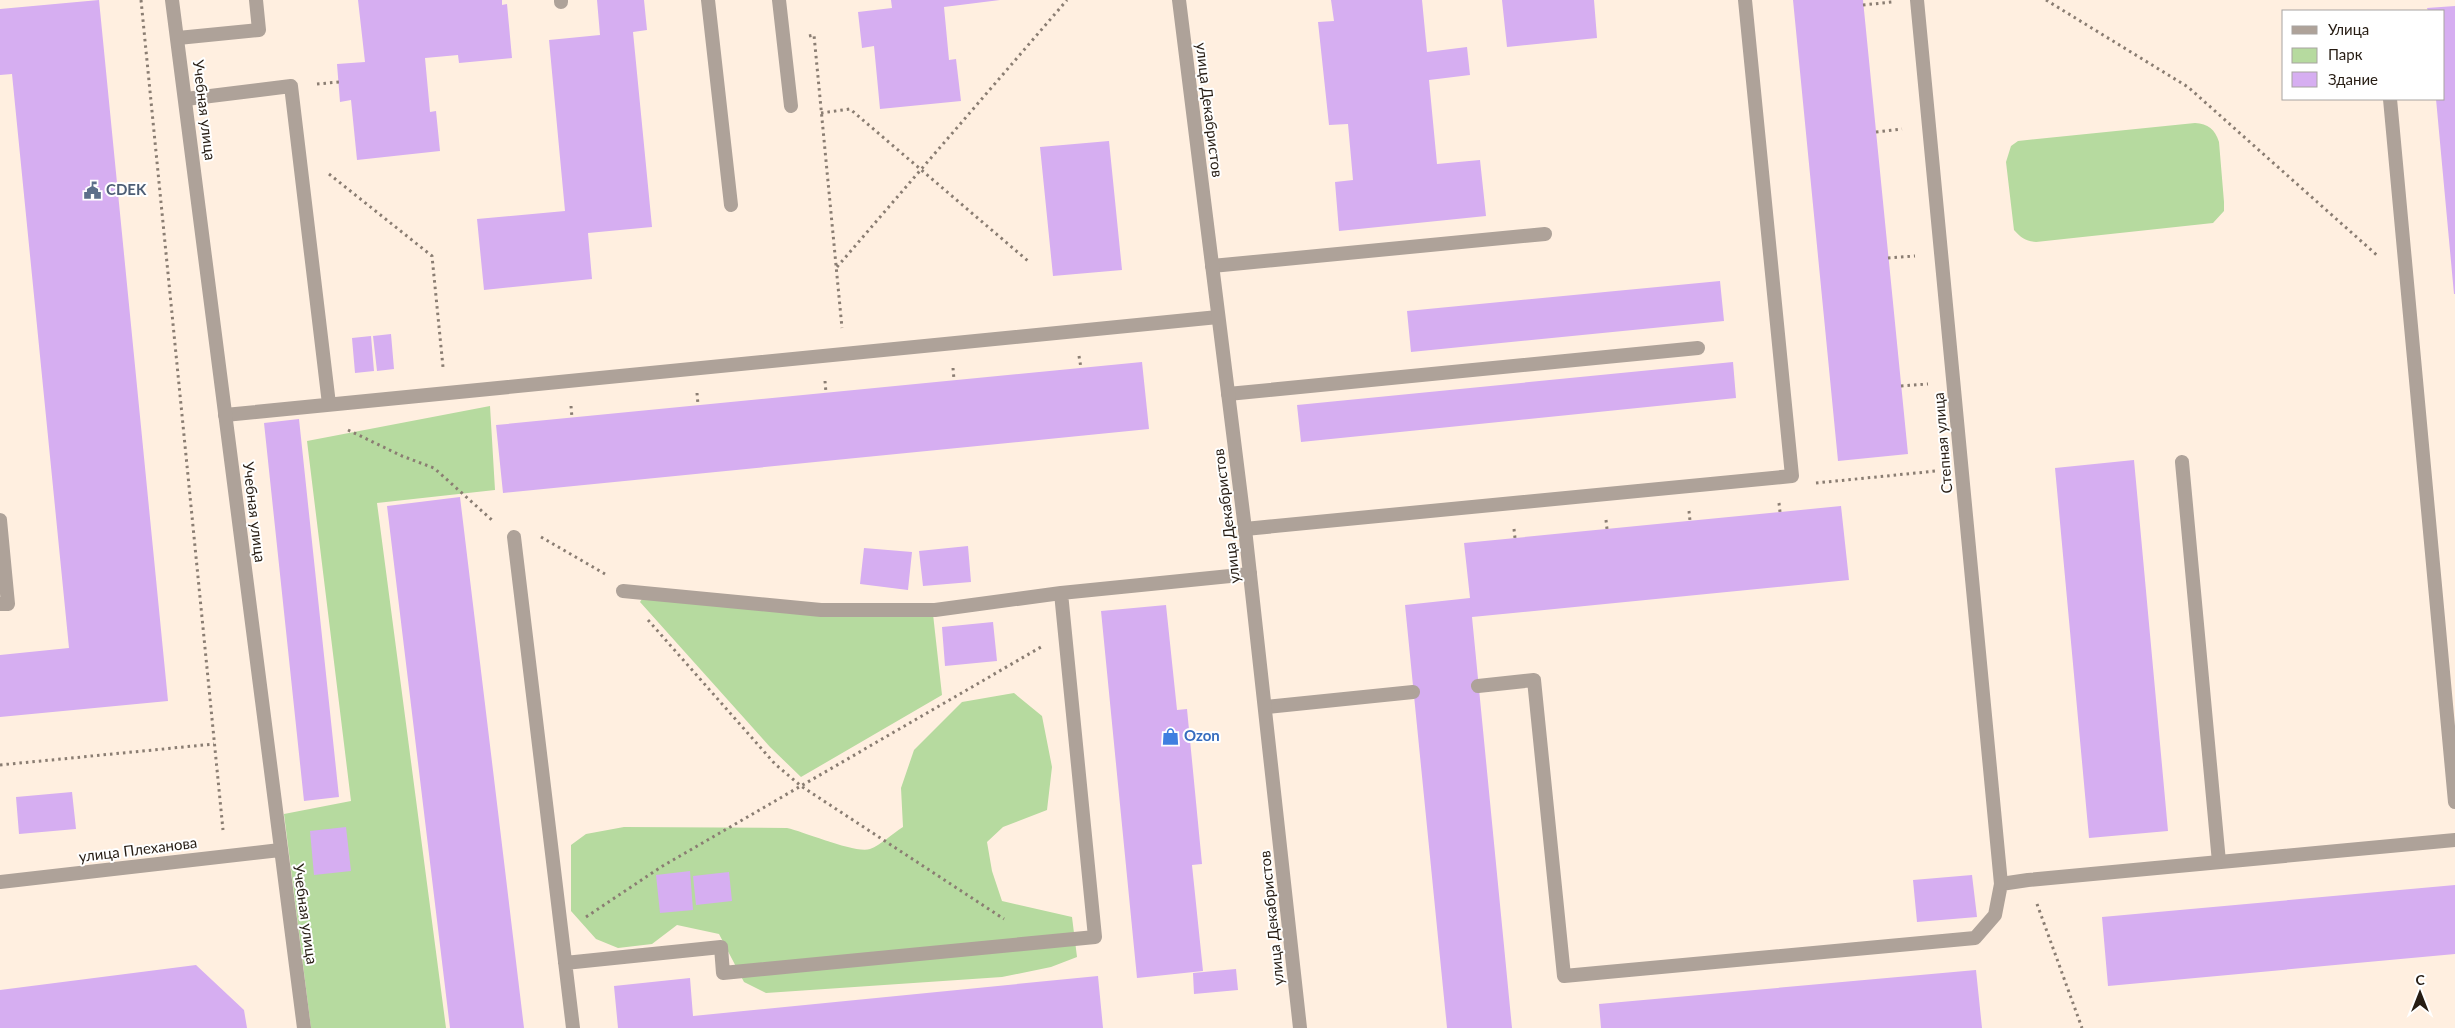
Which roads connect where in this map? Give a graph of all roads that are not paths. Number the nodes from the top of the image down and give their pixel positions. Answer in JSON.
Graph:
{"nodes":[{"id":1,"x":172,"y":0,"type":"edge"},
{"id":2,"x":256,"y":0,"type":"edge"},
{"id":3,"x":708,"y":0,"type":"edge"},
{"id":4,"x":779,"y":0,"type":"edge"},
{"id":5,"x":1179,"y":0,"type":"edge"},
{"id":6,"x":1745,"y":0,"type":"edge"},
{"id":7,"x":1917,"y":0,"type":"edge"},
{"id":8,"x":178,"y":38,"type":"junction"},
{"id":9,"x":186,"y":99,"type":"junction"},
{"id":10,"x":2390,"y":100,"type":"edge"},
{"id":11,"x":791,"y":106,"type":"dead end"},
{"id":12,"x":731,"y":205,"type":"dead end"},
{"id":13,"x":1545,"y":234,"type":"dead end"},
{"id":14,"x":1212,"y":266,"type":"junction"},
{"id":15,"x":1218,"y":317,"type":"junction"},
{"id":16,"x":1698,"y":348,"type":"dead end"},
{"id":17,"x":1228,"y":394,"type":"junction"},
{"id":18,"x":329,"y":404,"type":"junction"},
{"id":19,"x":226,"y":415,"type":"junction"},
{"id":20,"x":2182,"y":462,"type":"dead end"},
{"id":21,"x":0,"y":520,"type":"edge"},
{"id":22,"x":1245,"y":529,"type":"junction"},
{"id":23,"x":514,"y":537,"type":"road end"},
{"id":24,"x":1250,"y":574,"type":"junction"},
{"id":25,"x":623,"y":591,"type":"road end"},
{"id":26,"x":1061,"y":593,"type":"junction"},
{"id":27,"x":0,"y":604,"type":"edge"},
{"id":28,"x":1478,"y":686,"type":"dead end"},
{"id":29,"x":1414,"y":692,"type":"dead end"},
{"id":30,"x":1266,"y":706,"type":"junction"},
{"id":31,"x":2455,"y":802,"type":"edge"},
{"id":32,"x":2455,"y":840,"type":"edge"},
{"id":33,"x":280,"y":850,"type":"junction"},
{"id":34,"x":2219,"y":862,"type":"junction"},
{"id":35,"x":0,"y":882,"type":"edge"},
{"id":36,"x":2001,"y":884,"type":"junction"},
{"id":37,"x":565,"y":963,"type":"junction"},
{"id":38,"x":304,"y":1028,"type":"edge"},
{"id":39,"x":572,"y":1028,"type":"edge"},
{"id":40,"x":1300,"y":1028,"type":"edge"}],
"edges":[{"from":1,"to":8,"type":"street","name":"Учебная улица"},
{"from":2,"to":8,"type":"street"},
{"from":3,"to":12,"type":"street"},
{"from":4,"to":11,"type":"street"},
{"from":5,"to":14,"type":"street","name":"улица Декабристов"},
{"from":6,"to":22,"type":"street"},
{"from":7,"to":36,"type":"street","name":"Степная улица"},
{"from":8,"to":9,"type":"street","name":"Учебная улица"},
{"from":9,"to":18,"type":"street"},
{"from":9,"to":19,"type":"street","name":"Учебная улица"},
{"from":10,"to":31,"type":"street"},
{"from":13,"to":14,"type":"street"},
{"from":14,"to":15,"type":"street","name":"улица Декабристов"},
{"from":15,"to":17,"type":"street","name":"улица Декабристов"},
{"from":15,"to":18,"type":"street"},
{"from":16,"to":17,"type":"street"},
{"from":17,"to":22,"type":"street","name":"улица Декабристов"},
{"from":18,"to":19,"type":"street"},
{"from":19,"to":33,"type":"street","name":"Учебная улица"},
{"from":20,"to":34,"type":"street"},
{"from":21,"to":27,"type":"street"},
{"from":22,"to":24,"type":"street","name":"улица Декабристов"},
{"from":23,"to":37,"type":"street"},
{"from":24,"to":26,"type":"street"},
{"from":24,"to":30,"type":"street","name":"улица Декабристов"},
{"from":25,"to":26,"type":"street"},
{"from":26,"to":37,"type":"street"},
{"from":28,"to":36,"type":"street","name":"Степная улица"},
{"from":29,"to":30,"type":"street"},
{"from":30,"to":40,"type":"street","name":"улица Декабристов"},
{"from":32,"to":34,"type":"street"},
{"from":33,"to":35,"type":"street","name":"улица Плеханова"},
{"from":33,"to":38,"type":"street","name":"Учебная улица"},
{"from":34,"to":36,"type":"street"},
{"from":37,"to":39,"type":"street"}]}
